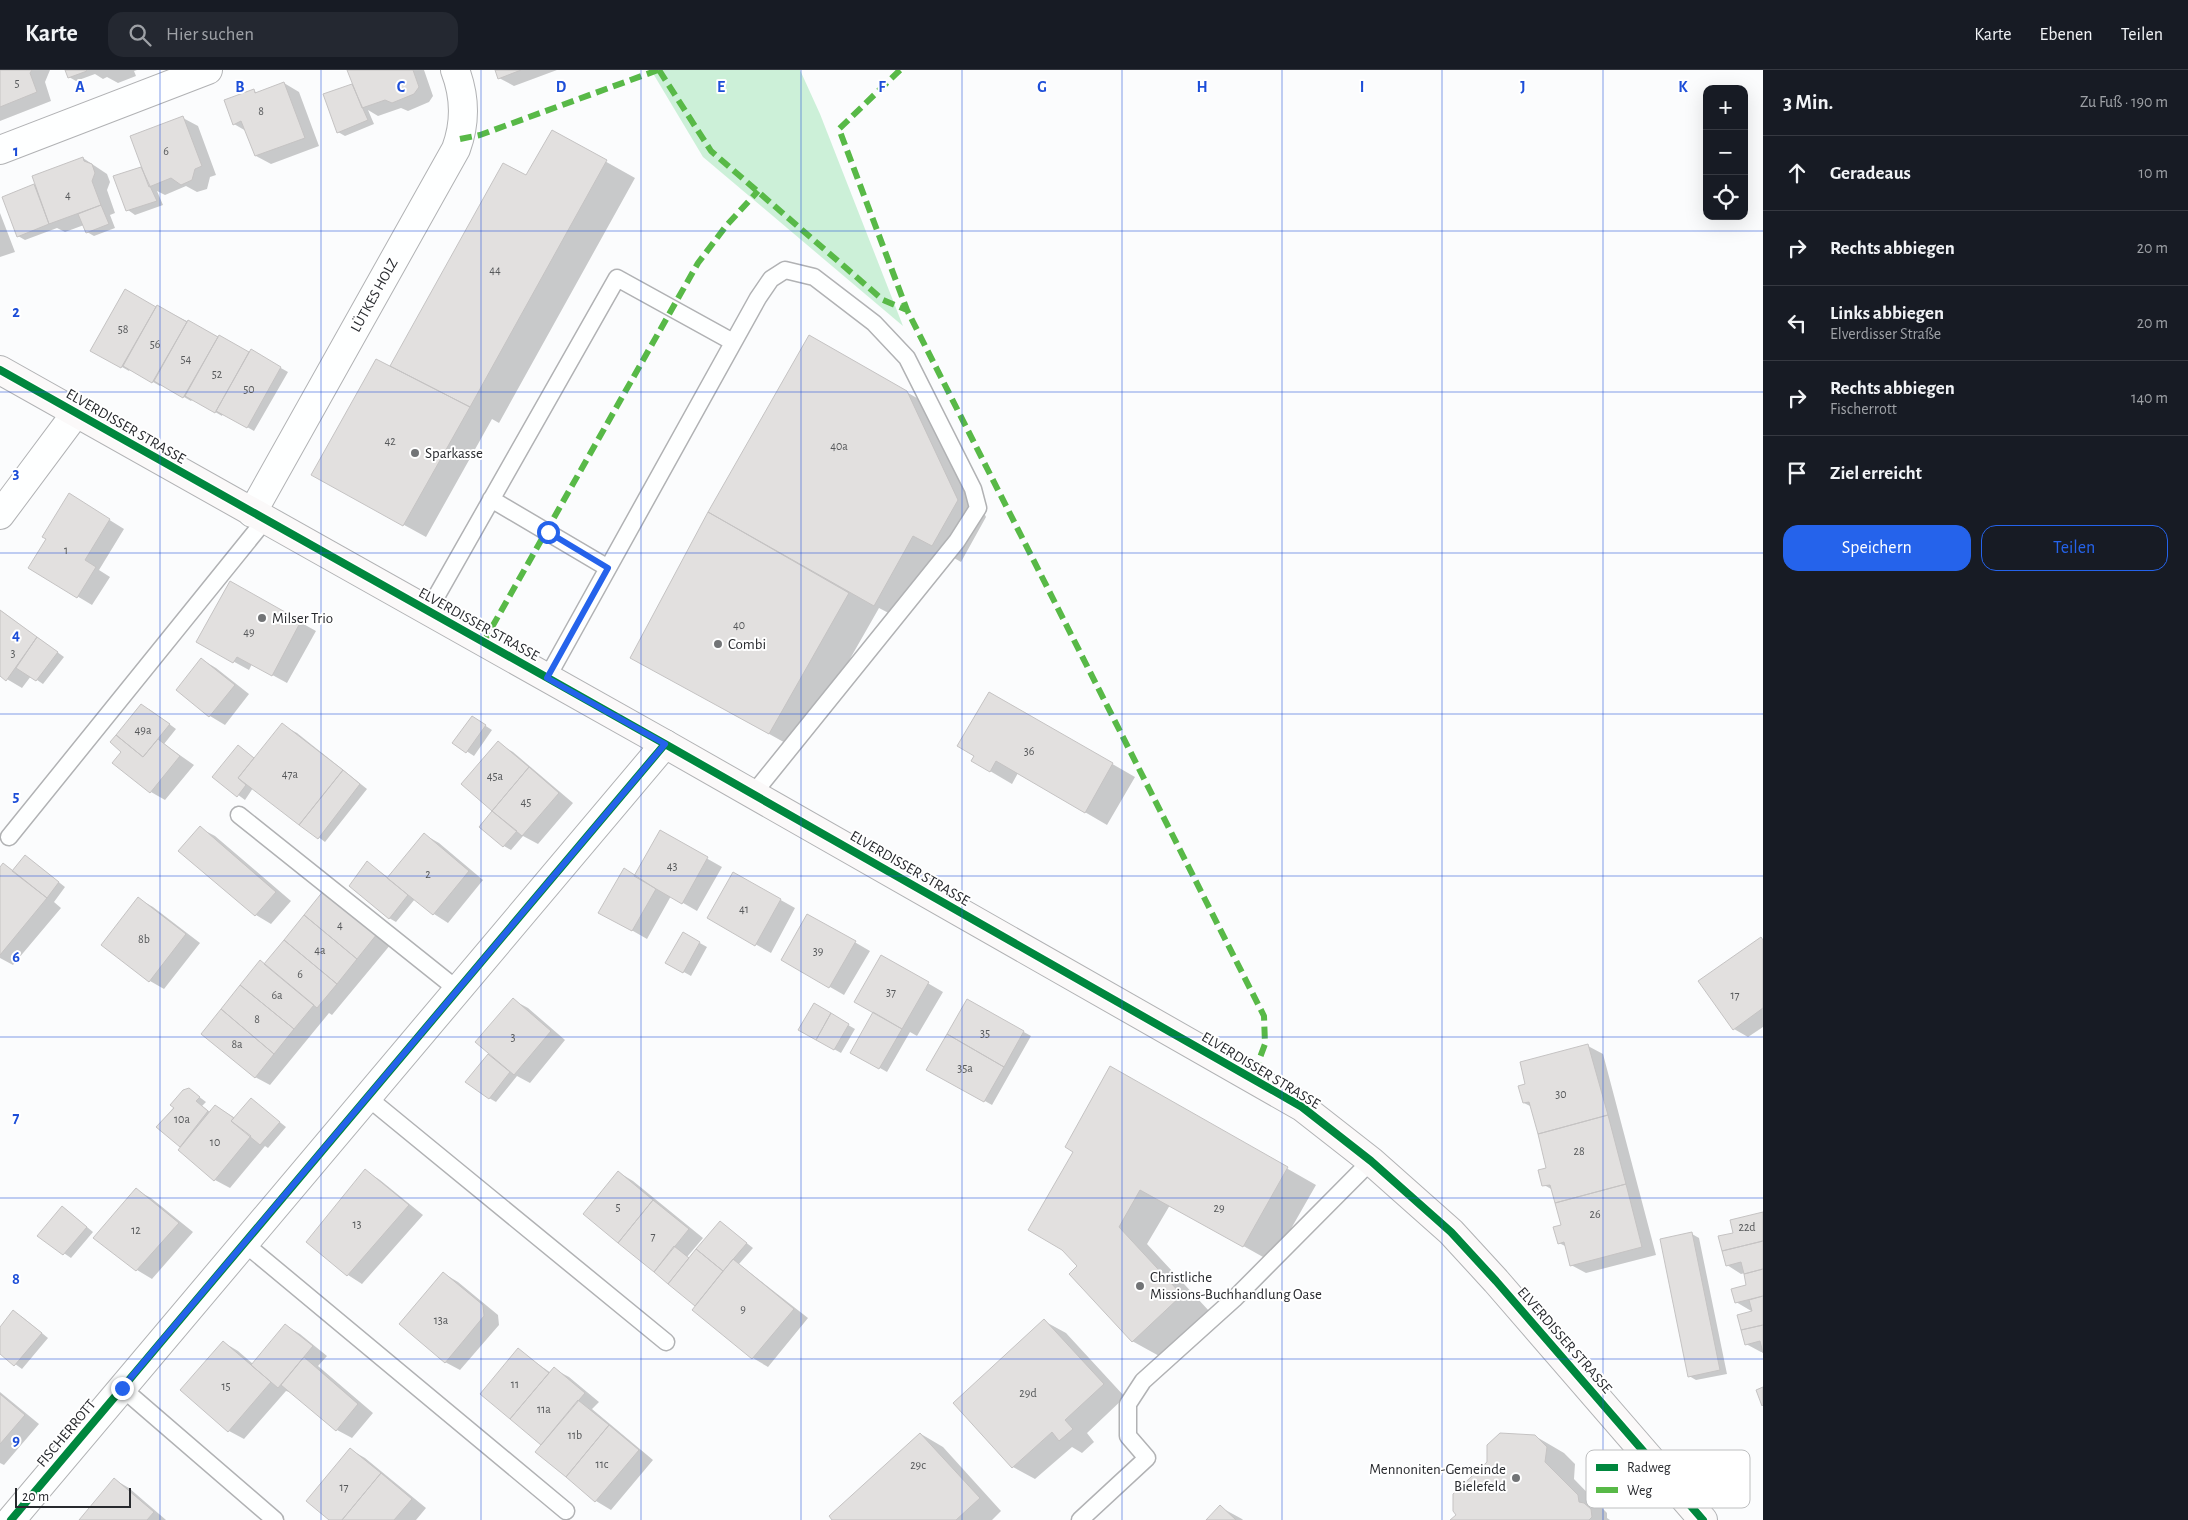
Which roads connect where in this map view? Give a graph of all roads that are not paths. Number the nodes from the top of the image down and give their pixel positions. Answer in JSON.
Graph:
{"nodes":[{"id":1,"x":208,"y":70,"type":"edge"},
{"id":2,"x":455,"y":70,"type":"edge"},
{"id":3,"x":0,"y":150,"type":"edge"},
{"id":4,"x":733,"y":342,"type":"junction"},
{"id":5,"x":0,"y":370,"type":"edge"},
{"id":6,"x":76,"y":413,"type":"junction"},
{"id":7,"x":491,"y":499,"type":"junction"},
{"id":8,"x":0,"y":515,"type":"edge"},
{"id":9,"x":258,"y":516,"type":"junction"},
{"id":10,"x":608,"y":568,"type":"junction"},
{"id":11,"x":428,"y":612,"type":"junction"},
{"id":12,"x":547,"y":678,"type":"junction"},
{"id":13,"x":665,"y":744,"type":"junction"},
{"id":14,"x":753,"y":794,"type":"junction"},
{"id":15,"x":239,"y":816,"type":"dead end"},
{"id":16,"x":9,"y":836,"type":"dead end"},
{"id":17,"x":458,"y":990,"type":"junction"},
{"id":18,"x":367,"y":1097,"type":"junction"},
{"id":19,"x":1371,"y":1161,"type":"junction"},
{"id":20,"x":244,"y":1243,"type":"junction"},
{"id":21,"x":666,"y":1342,"type":"dead end"},
{"id":22,"x":122,"y":1388,"type":"junction"},
{"id":23,"x":1642,"y":1450,"type":"edge"},
{"id":24,"x":1693,"y":1508,"type":"edge"},
{"id":25,"x":566,"y":1511,"type":"dead end"},
{"id":26,"x":11,"y":1520,"type":"edge"},
{"id":27,"x":275,"y":1520,"type":"edge"},
{"id":28,"x":1080,"y":1520,"type":"edge"},
{"id":29,"x":1703,"y":1520,"type":"edge"}],
"edges":[{"from":1,"to":3,"type":"street"},
{"from":2,"to":9,"type":"street","name":"LÜTKES HOLZ"},
{"from":4,"to":7,"type":"lane"},
{"from":4,"to":10,"type":"lane"},
{"from":4,"to":14,"type":"lane"},
{"from":5,"to":6,"type":"street","name":"ELVERDISSER STRASSE"},
{"from":6,"to":8,"type":"street"},
{"from":6,"to":9,"type":"street","name":"ELVERDISSER STRASSE"},
{"from":7,"to":10,"type":"lane"},
{"from":7,"to":11,"type":"lane"},
{"from":9,"to":11,"type":"street","name":"ELVERDISSER STRASSE"},
{"from":9,"to":16,"type":"lane"},
{"from":10,"to":12,"type":"lane"},
{"from":11,"to":12,"type":"street","name":"ELVERDISSER STRASSE"},
{"from":12,"to":13,"type":"street","name":"ELVERDISSER STRASSE"},
{"from":13,"to":14,"type":"street","name":"ELVERDISSER STRASSE"},
{"from":13,"to":17,"type":"street","name":"FISCHERROTT"},
{"from":14,"to":19,"type":"street","name":"ELVERDISSER STRASSE"},
{"from":15,"to":17,"type":"lane"},
{"from":17,"to":18,"type":"street","name":"FISCHERROTT"},
{"from":18,"to":20,"type":"street","name":"FISCHERROTT"},
{"from":18,"to":21,"type":"lane"},
{"from":19,"to":23,"type":"street","name":"ELVERDISSER STRASSE"},
{"from":19,"to":28,"type":"lane"},
{"from":20,"to":22,"type":"street","name":"FISCHERROTT"},
{"from":20,"to":25,"type":"lane"},
{"from":22,"to":26,"type":"street","name":"FISCHERROTT"},
{"from":22,"to":27,"type":"lane"},
{"from":24,"to":29,"type":"street","name":"ELVERDISSER STRASSE"}]}
